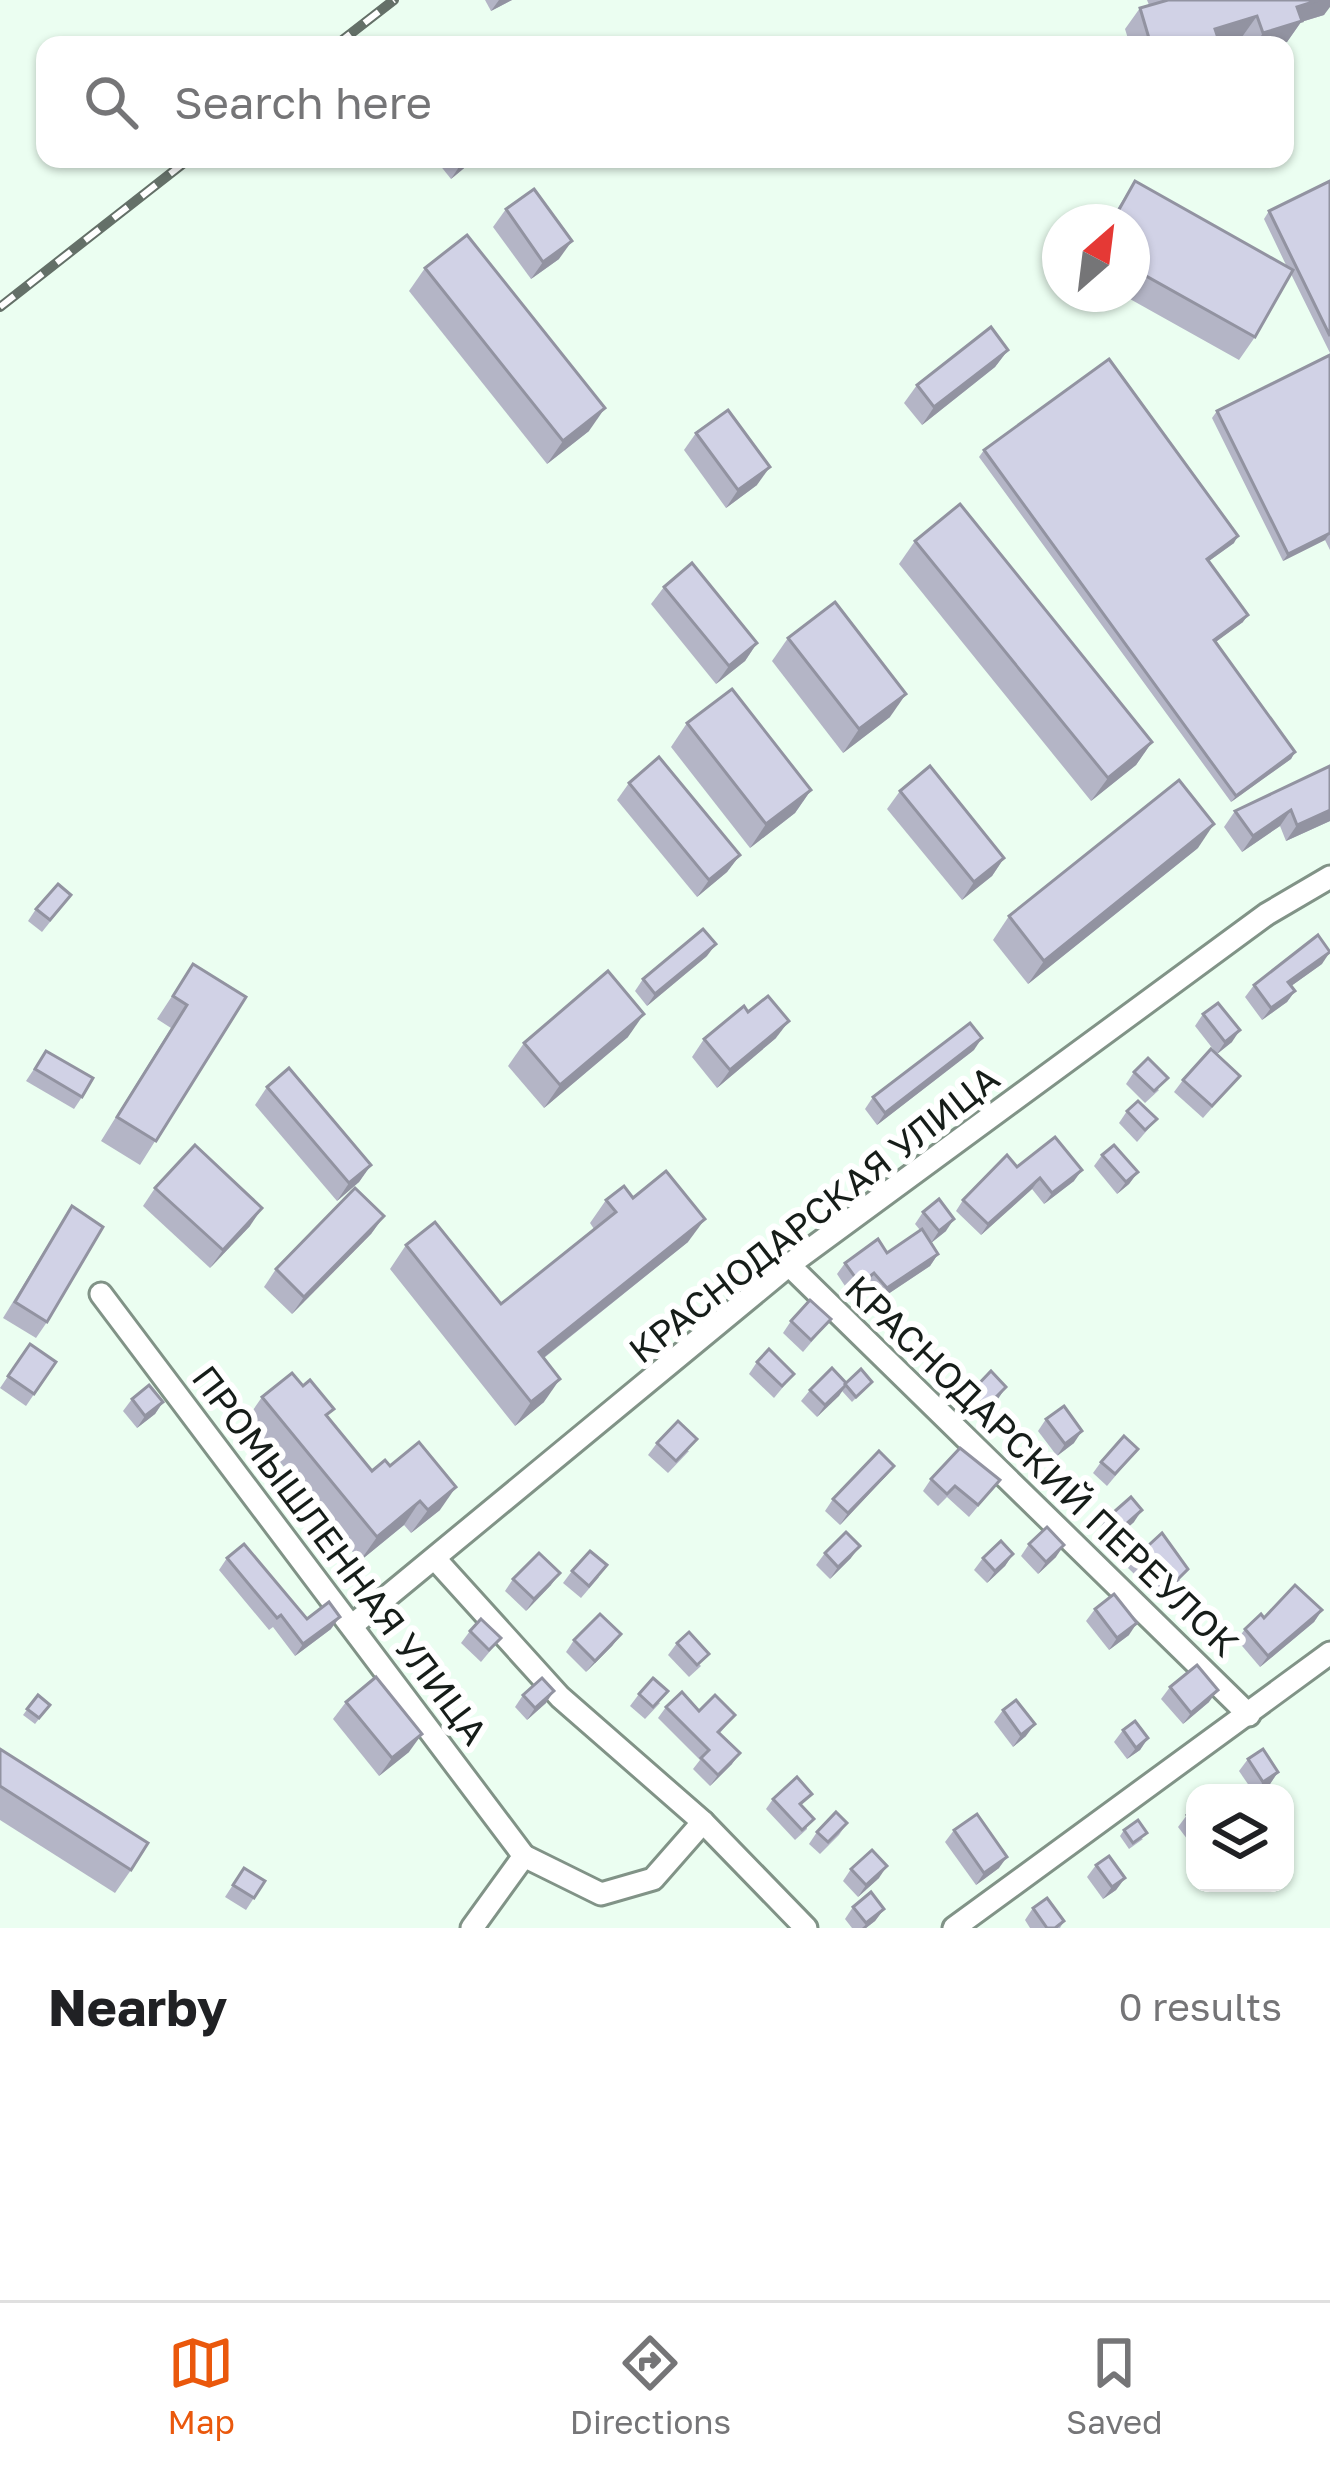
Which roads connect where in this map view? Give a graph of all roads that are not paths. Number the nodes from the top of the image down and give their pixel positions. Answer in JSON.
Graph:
{"nodes":[{"id":1,"x":1330,"y":877,"type":"edge"},
{"id":2,"x":789,"y":1265,"type":"junction"},
{"id":3,"x":101,"y":1294,"type":"dead end"},
{"id":4,"x":436,"y":1561,"type":"junction"},
{"id":5,"x":354,"y":1624,"type":"junction"},
{"id":6,"x":1330,"y":1653,"type":"edge"},
{"id":7,"x":1249,"y":1715,"type":"junction"},
{"id":8,"x":703,"y":1822,"type":"junction"},
{"id":9,"x":524,"y":1856,"type":"junction"},
{"id":10,"x":472,"y":1928,"type":"edge"},
{"id":11,"x":806,"y":1928,"type":"edge"},
{"id":12,"x":954,"y":1928,"type":"edge"}],
"edges":[{"from":1,"to":2,"type":"street","name":"КРАСНОДАРСКАЯ УЛИЦА"},
{"from":2,"to":4,"type":"street","name":"КРАСНОДАРСКАЯ УЛИЦА"},
{"from":2,"to":7,"type":"street","name":"КРАСНОДАРСКИЙ ПЕРЕУЛОК"},
{"from":3,"to":5,"type":"street","name":"ПРОМЫШЛЕННАЯ УЛИЦА"},
{"from":4,"to":5,"type":"street","name":"КРАСНОДАРСКАЯ УЛИЦА"},
{"from":4,"to":8,"type":"street"},
{"from":5,"to":9,"type":"street","name":"ПРОМЫШЛЕННАЯ УЛИЦА"},
{"from":6,"to":7,"type":"street"},
{"from":7,"to":12,"type":"street"},
{"from":8,"to":9,"type":"street"},
{"from":8,"to":11,"type":"street"},
{"from":9,"to":10,"type":"street"}]}
